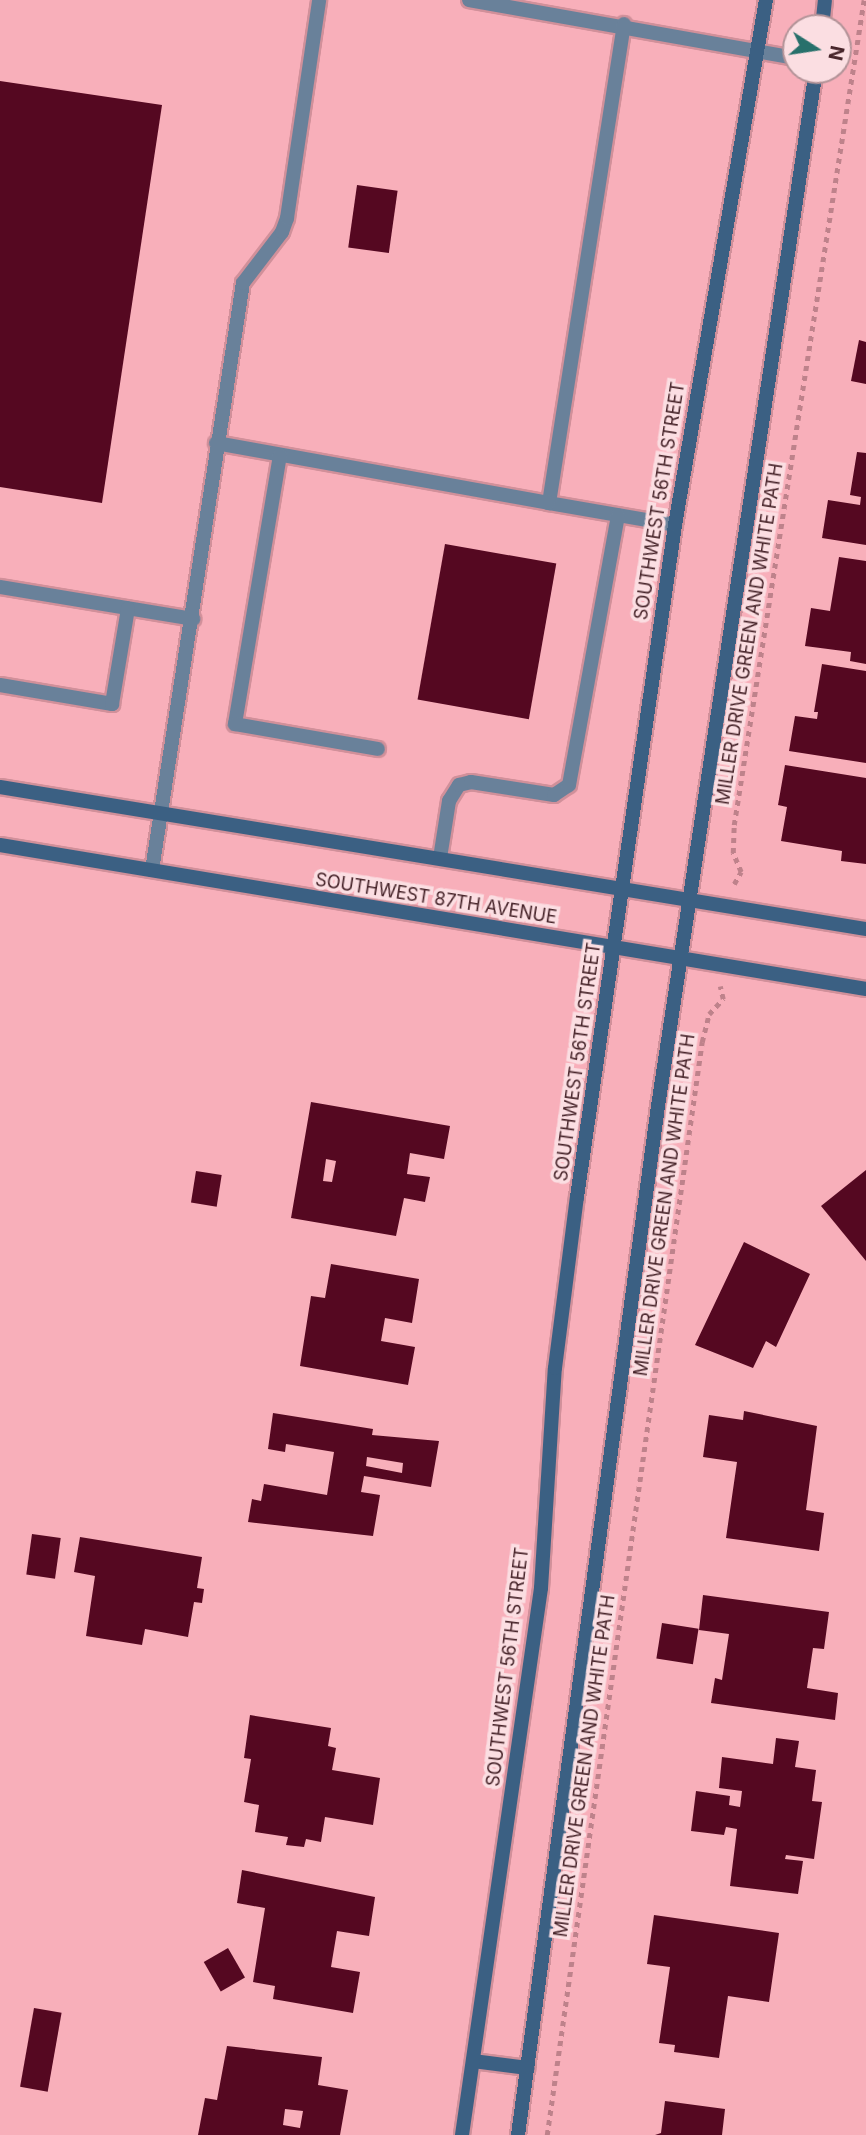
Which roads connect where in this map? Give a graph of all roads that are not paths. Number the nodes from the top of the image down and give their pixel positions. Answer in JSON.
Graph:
{"nodes":[{"id":1,"x":319,"y":0,"type":"edge"},
{"id":2,"x":469,"y":0,"type":"edge"},
{"id":3,"x":766,"y":0,"type":"edge"},
{"id":4,"x":624,"y":24,"type":"junction"},
{"id":5,"x":758,"y":52,"type":"junction"},
{"id":6,"x":782,"y":56,"type":"edge"},
{"id":7,"x":814,"y":84,"type":"edge"},
{"id":8,"x":216,"y":443,"type":"junction"},
{"id":9,"x":280,"y":455,"type":"junction"},
{"id":10,"x":549,"y":503,"type":"junction"},
{"id":11,"x":618,"y":515,"type":"junction"},
{"id":12,"x":674,"y":525,"type":"junction"},
{"id":13,"x":0,"y":587,"type":"edge"},
{"id":14,"x":128,"y":608,"type":"junction"},
{"id":15,"x":193,"y":619,"type":"junction"},
{"id":16,"x":0,"y":685,"type":"edge"},
{"id":17,"x":378,"y":749,"type":"dead end"},
{"id":18,"x":0,"y":787,"type":"edge"},
{"id":19,"x":162,"y":813,"type":"junction"},
{"id":20,"x":0,"y":845,"type":"edge"},
{"id":21,"x":440,"y":858,"type":"junction"},
{"id":22,"x":152,"y":870,"type":"junction"},
{"id":23,"x":622,"y":890,"type":"junction"},
{"id":24,"x":690,"y":900,"type":"junction"},
{"id":25,"x":866,"y":929,"type":"edge"},
{"id":26,"x":614,"y":947,"type":"junction"},
{"id":27,"x":681,"y":958,"type":"junction"},
{"id":28,"x":866,"y":989,"type":"edge"},
{"id":29,"x":473,"y":2061,"type":"junction"},
{"id":30,"x":528,"y":2068,"type":"junction"},
{"id":31,"x":462,"y":2135,"type":"edge"},
{"id":32,"x":519,"y":2135,"type":"edge"}],
"edges":[{"from":1,"to":8,"type":"lane"},
{"from":2,"to":4,"type":"lane"},
{"from":3,"to":5,"type":"main road","name":"SOUTHWEST 56TH STREET"},
{"from":4,"to":5,"type":"lane"},
{"from":4,"to":10,"type":"lane"},
{"from":5,"to":6,"type":"lane"},
{"from":5,"to":12,"type":"main road","name":"SOUTHWEST 56TH STREET"},
{"from":7,"to":24,"type":"main road"},
{"from":8,"to":9,"type":"lane"},
{"from":8,"to":15,"type":"lane"},
{"from":9,"to":10,"type":"lane"},
{"from":9,"to":17,"type":"lane"},
{"from":10,"to":11,"type":"lane"},
{"from":11,"to":12,"type":"lane"},
{"from":11,"to":21,"type":"lane"},
{"from":12,"to":23,"type":"main road","name":"SOUTHWEST 56TH STREET"},
{"from":13,"to":14,"type":"lane"},
{"from":14,"to":15,"type":"lane"},
{"from":14,"to":16,"type":"lane"},
{"from":15,"to":19,"type":"lane"},
{"from":18,"to":19,"type":"main road"},
{"from":19,"to":21,"type":"main road"},
{"from":19,"to":22,"type":"lane"},
{"from":20,"to":22,"type":"main road","name":"SOUTHWEST 87TH AVENUE"},
{"from":21,"to":23,"type":"main road"},
{"from":22,"to":26,"type":"main road","name":"SOUTHWEST 87TH AVENUE"},
{"from":23,"to":24,"type":"main road"},
{"from":23,"to":26,"type":"main road","name":"SOUTHWEST 56TH STREET"},
{"from":24,"to":25,"type":"main road"},
{"from":24,"to":27,"type":"main road"},
{"from":26,"to":27,"type":"main road","name":"SOUTHWEST 87TH AVENUE"},
{"from":26,"to":29,"type":"main road","name":"SOUTHWEST 56TH STREET"},
{"from":27,"to":28,"type":"main road","name":"SOUTHWEST 87TH AVENUE"},
{"from":27,"to":30,"type":"main road"},
{"from":29,"to":30,"type":"main road"},
{"from":29,"to":31,"type":"main road","name":"SOUTHWEST 56TH STREET"},
{"from":30,"to":32,"type":"main road"}]}
